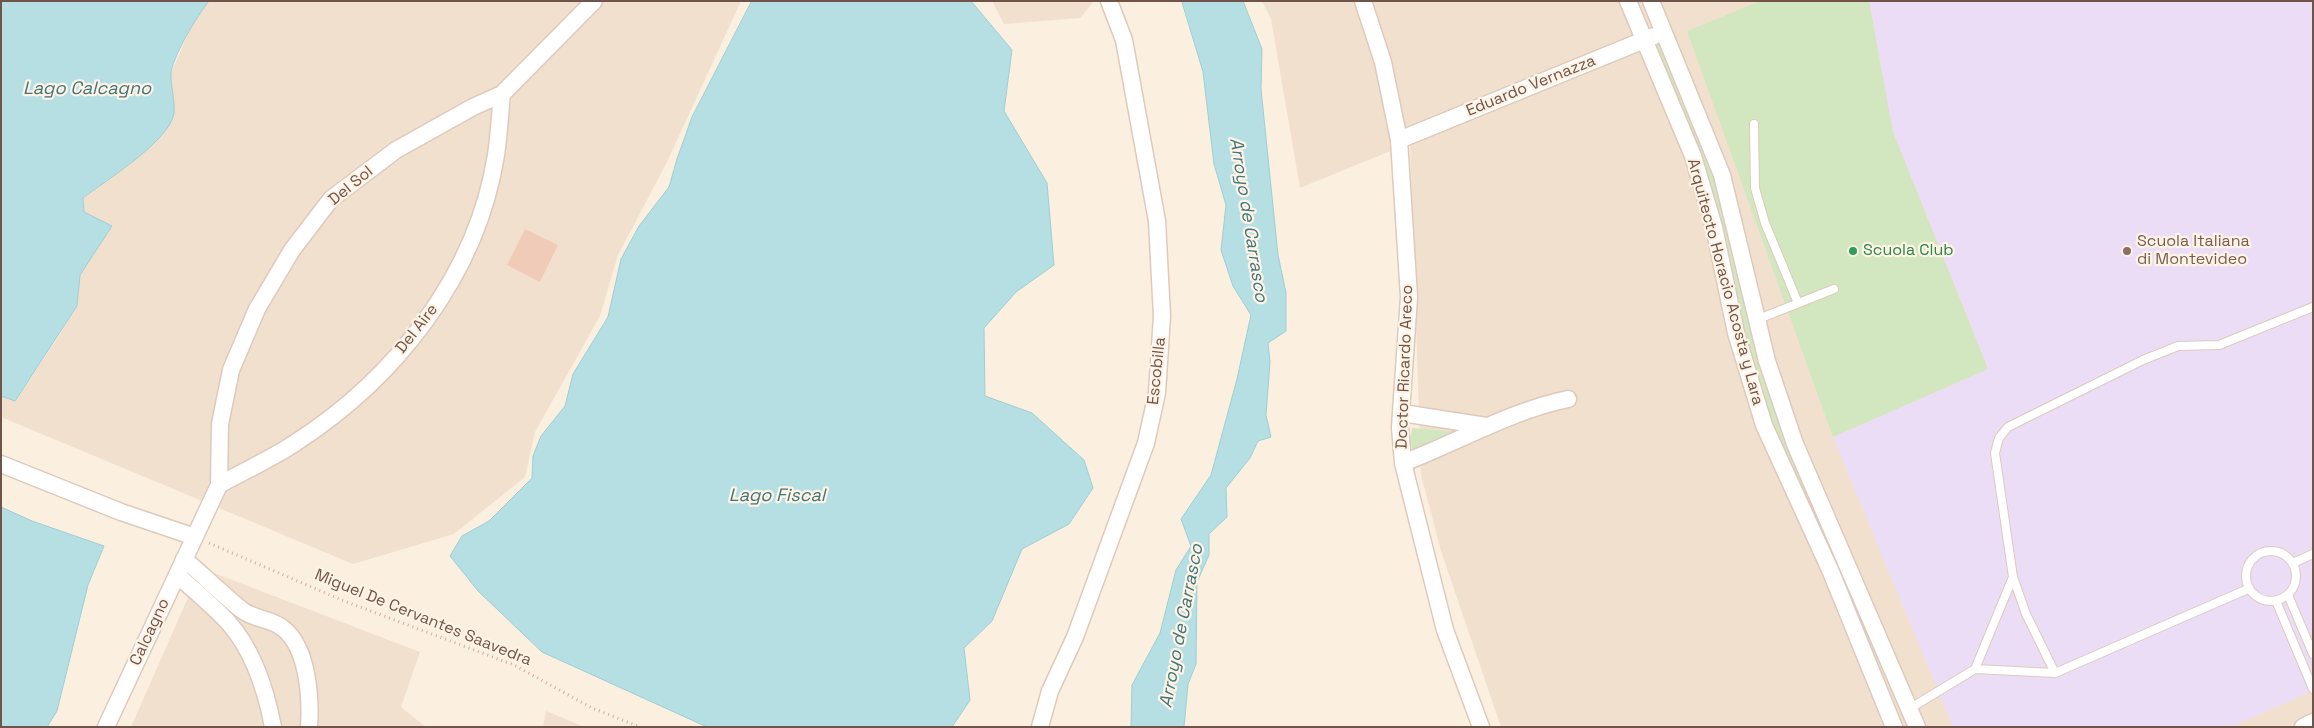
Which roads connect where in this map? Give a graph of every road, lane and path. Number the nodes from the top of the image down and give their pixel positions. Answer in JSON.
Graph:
{"nodes":[{"id":1,"x":594,"y":1,"type":"edge"},
{"id":2,"x":1109,"y":1,"type":"edge"},
{"id":3,"x":1363,"y":1,"type":"edge"},
{"id":4,"x":1628,"y":1,"type":"edge"},
{"id":5,"x":1650,"y":1,"type":"edge"},
{"id":6,"x":1663,"y":32,"type":"junction"},
{"id":7,"x":1644,"y":40,"type":"junction"},
{"id":8,"x":502,"y":94,"type":"junction"},
{"id":9,"x":1754,"y":124,"type":"dead end"},
{"id":10,"x":1399,"y":140,"type":"junction"},
{"id":11,"x":1834,"y":289,"type":"dead end"},
{"id":12,"x":1798,"y":303,"type":"junction"},
{"id":13,"x":2313,"y":307,"type":"edge"},
{"id":14,"x":1756,"y":320,"type":"junction"},
{"id":15,"x":1568,"y":399,"type":"dead end"},
{"id":16,"x":1402,"y":412,"type":"junction"},
{"id":17,"x":1486,"y":426,"type":"junction"},
{"id":18,"x":1403,"y":463,"type":"junction"},
{"id":19,"x":1,"y":464,"type":"edge"},
{"id":20,"x":219,"y":485,"type":"junction"},
{"id":21,"x":195,"y":537,"type":"junction"},
{"id":22,"x":2313,"y":554,"type":"edge"},
{"id":23,"x":184,"y":559,"type":"junction"},
{"id":24,"x":2293,"y":563,"type":"junction"},
{"id":25,"x":177,"y":575,"type":"junction"},
{"id":26,"x":2013,"y":577,"type":"junction"},
{"id":27,"x":2248,"y":588,"type":"junction"},
{"id":28,"x":2288,"y":595,"type":"junction"},
{"id":29,"x":2276,"y":601,"type":"junction"},
{"id":30,"x":2313,"y":654,"type":"edge"},
{"id":31,"x":1890,"y":664,"type":"junction"},
{"id":32,"x":1975,"y":669,"type":"junction"},
{"id":33,"x":1871,"y":672,"type":"junction"},
{"id":34,"x":2055,"y":673,"type":"junction"},
{"id":35,"x":2313,"y":690,"type":"edge"},
{"id":36,"x":1909,"y":709,"type":"junction"},
{"id":37,"x":2313,"y":722,"type":"edge"},
{"id":38,"x":106,"y":727,"type":"edge"},
{"id":39,"x":273,"y":727,"type":"edge"},
{"id":40,"x":309,"y":727,"type":"edge"},
{"id":41,"x":640,"y":727,"type":"edge"},
{"id":42,"x":1040,"y":727,"type":"edge"},
{"id":43,"x":1481,"y":727,"type":"edge"},
{"id":44,"x":1894,"y":727,"type":"edge"},
{"id":45,"x":1917,"y":727,"type":"edge"},
{"id":46,"x":2303,"y":727,"type":"edge"}],
"edges":[{"from":1,"to":8,"type":"street","name":"Del Sol"},
{"from":2,"to":42,"type":"street","name":"Escobilla"},
{"from":3,"to":10,"type":"street","name":"Doctor Ricardo Areco"},
{"from":4,"to":7,"type":"street","name":"Arquitecto Horacio Acosta y Lara"},
{"from":5,"to":6,"type":"street","name":"Arquitecto Horacio Acosta y Lara"},
{"from":6,"to":7,"type":"street","name":"Eduardo Vernazza"},
{"from":6,"to":14,"type":"street","name":"Arquitecto Horacio Acosta y Lara"},
{"from":7,"to":10,"type":"street","name":"Eduardo Vernazza"},
{"from":7,"to":33,"type":"street","name":"Arquitecto Horacio Acosta y Lara"},
{"from":8,"to":20,"type":"street","name":"Del Aire"},
{"from":8,"to":20,"type":"street","name":"Del Sol"},
{"from":9,"to":12,"type":"lane"},
{"from":10,"to":16,"type":"street","name":"Doctor Ricardo Areco"},
{"from":11,"to":12,"type":"lane"},
{"from":12,"to":14,"type":"lane"},
{"from":13,"to":26,"type":"lane"},
{"from":14,"to":31,"type":"street","name":"Arquitecto Horacio Acosta y Lara"},
{"from":15,"to":17,"type":"street"},
{"from":16,"to":17,"type":"street"},
{"from":16,"to":18,"type":"street","name":"Doctor Ricardo Areco"},
{"from":17,"to":18,"type":"street"},
{"from":18,"to":43,"type":"street","name":"Doctor Ricardo Areco"},
{"from":19,"to":21,"type":"street"},
{"from":20,"to":21,"type":"street","name":"Calcagno"},
{"from":21,"to":23,"type":"street","name":"Calcagno"},
{"from":21,"to":41,"type":"path","name":"Miguel De Cervantes Saavedra"},
{"from":22,"to":24,"type":"lane"},
{"from":23,"to":25,"type":"street","name":"Calcagno"},
{"from":23,"to":40,"type":"street"},
{"from":24,"to":27,"type":"lane"},
{"from":24,"to":28,"type":"lane"},
{"from":25,"to":38,"type":"street","name":"Calcagno"},
{"from":25,"to":39,"type":"street"},
{"from":26,"to":32,"type":"lane"},
{"from":26,"to":34,"type":"lane"},
{"from":27,"to":29,"type":"lane"},
{"from":27,"to":34,"type":"lane"},
{"from":28,"to":29,"type":"lane"},
{"from":28,"to":30,"type":"lane"},
{"from":29,"to":35,"type":"lane"},
{"from":31,"to":33,"type":"street"},
{"from":31,"to":36,"type":"street","name":"Arquitecto Horacio Acosta y Lara"},
{"from":32,"to":34,"type":"lane"},
{"from":32,"to":36,"type":"lane"},
{"from":33,"to":44,"type":"street","name":"Arquitecto Horacio Acosta y Lara"},
{"from":36,"to":45,"type":"street","name":"Arquitecto Horacio Acosta y Lara"},
{"from":37,"to":46,"type":"street"}]}
